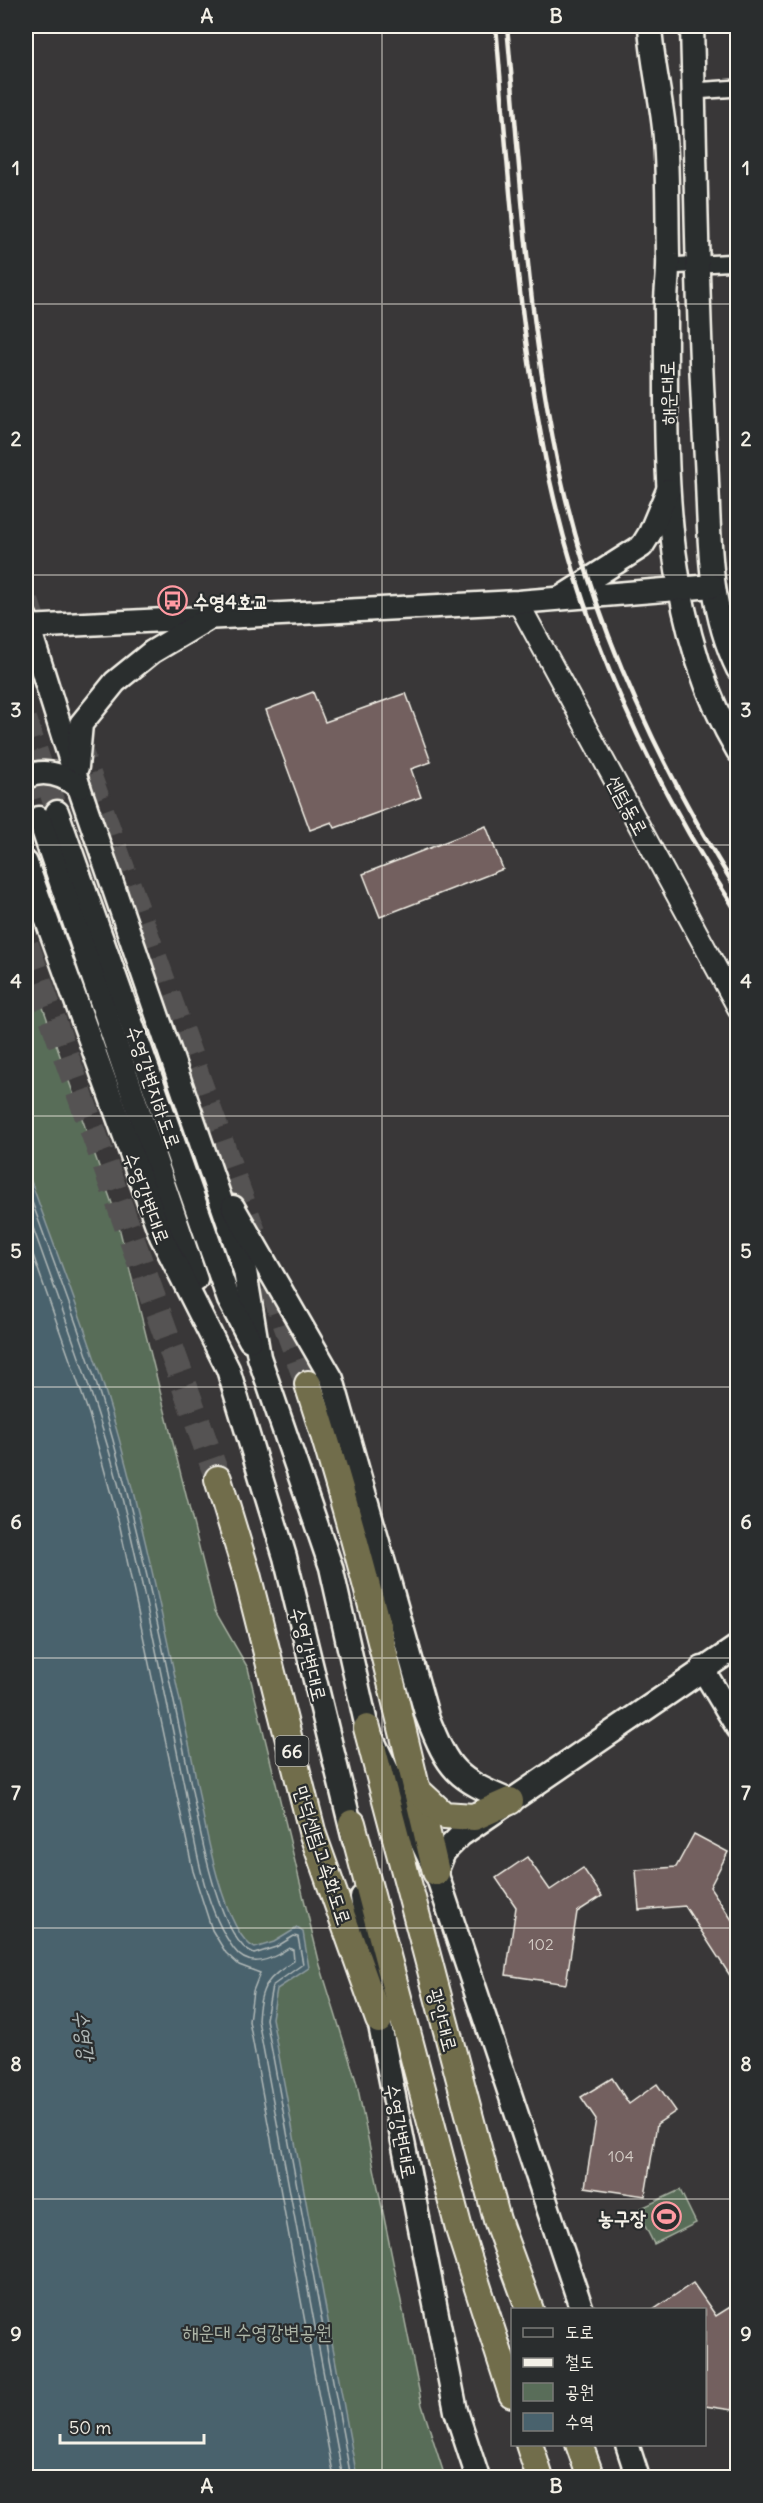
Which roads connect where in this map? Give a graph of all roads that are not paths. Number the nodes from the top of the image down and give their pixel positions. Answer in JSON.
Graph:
{"nodes":[{"id":1,"x":650,"y":26,"type":"edge"},
{"id":2,"x":692,"y":26,"type":"edge"},
{"id":3,"x":738,"y":88,"type":"edge"},
{"id":4,"x":694,"y":91,"type":"junction"},
{"id":5,"x":738,"y":262,"type":"edge"},
{"id":6,"x":669,"y":266,"type":"junction"},
{"id":7,"x":697,"y":266,"type":"junction"},
{"id":8,"x":669,"y":489,"type":"junction"},
{"id":9,"x":713,"y":586,"type":"junction"},
{"id":10,"x":679,"y":588,"type":"junction"},
{"id":11,"x":559,"y":599,"type":"junction"},
{"id":12,"x":518,"y":602,"type":"junction"},
{"id":13,"x":210,"y":618,"type":"junction"},
{"id":14,"x":27,"y":624,"type":"edge"},
{"id":15,"x":735,"y":660,"type":"edge"},
{"id":16,"x":738,"y":751,"type":"edge"},
{"id":17,"x":26,"y":777,"type":"edge"},
{"id":18,"x":78,"y":782,"type":"junction"},
{"id":19,"x":26,"y":863,"type":"edge"},
{"id":20,"x":738,"y":1008,"type":"edge"},
{"id":21,"x":208,"y":1162,"type":"junction"},
{"id":22,"x":259,"y":1358,"type":"junction"},
{"id":23,"x":228,"y":1369,"type":"junction"},
{"id":24,"x":308,"y":1384,"type":"tunnel mouth"},
{"id":25,"x":218,"y":1479,"type":"tunnel mouth"},
{"id":26,"x":738,"y":1646,"type":"edge"},
{"id":27,"x":702,"y":1668,"type":"junction"},
{"id":28,"x":367,"y":1728,"type":"junction"},
{"id":29,"x":738,"y":1728,"type":"edge"},
{"id":30,"x":416,"y":1789,"type":"junction"},
{"id":31,"x":510,"y":1801,"type":"junction"},
{"id":32,"x":352,"y":1823,"type":"junction"},
{"id":33,"x":436,"y":1872,"type":"junction"},
{"id":34,"x":379,"y":2020,"type":"junction"},
{"id":35,"x":529,"y":2308,"type":"edge"},
{"id":36,"x":581,"y":2308,"type":"edge"},
{"id":37,"x":511,"y":2388,"type":"edge"},
{"id":38,"x":529,"y":2446,"type":"edge"},
{"id":39,"x":579,"y":2446,"type":"edge"},
{"id":40,"x":627,"y":2446,"type":"edge"},
{"id":41,"x":478,"y":2478,"type":"edge"},
{"id":42,"x":540,"y":2478,"type":"edge"},
{"id":43,"x":591,"y":2478,"type":"edge"},
{"id":44,"x":638,"y":2478,"type":"edge"}],
"edges":[{"from":1,"to":6,"type":"main road","name":"해운대로"},
{"from":2,"to":4,"type":"main road","name":"해운대로"},
{"from":3,"to":4,"type":"street"},
{"from":4,"to":7,"type":"main road","name":"해운대로"},
{"from":5,"to":7,"type":"street"},
{"from":6,"to":7,"type":"street"},
{"from":6,"to":8,"type":"main road","name":"해운대로"},
{"from":7,"to":9,"type":"main road","name":"해운대로"},
{"from":8,"to":10,"type":"main road","name":"해운대로"},
{"from":8,"to":11,"type":"main road"},
{"from":9,"to":10,"type":"main road"},
{"from":9,"to":15,"type":"main road","name":"해운대로"},
{"from":10,"to":11,"type":"main road"},
{"from":10,"to":16,"type":"main road","name":"해운대로"},
{"from":11,"to":12,"type":"main road"},
{"from":12,"to":13,"type":"main road"},
{"from":12,"to":20,"type":"street","name":"센텀동로"},
{"from":13,"to":14,"type":"main road"},
{"from":13,"to":18,"type":"main road"},
{"from":14,"to":18,"type":"main road","name":"수영강변대로"},
{"from":17,"to":18,"type":"main road"},
{"from":18,"to":21,"type":"main road","name":"수영강변대로"},
{"from":19,"to":23,"type":"main road","name":"수영강변대로"},
{"from":21,"to":22,"type":"main road","name":"수영강변대로"},
{"from":21,"to":31,"type":"main road"},
{"from":22,"to":23,"type":"main road","name":"수영강변지하도로"},
{"from":22,"to":28,"type":"main road","name":"수영강변대로"},
{"from":23,"to":32,"type":"main road","name":"수영강변대로"},
{"from":24,"to":30,"type":"highway"},
{"from":25,"to":34,"type":"highway","name":"만덕센텀고속화도로","number":"66"},
{"from":26,"to":27,"type":"main road"},
{"from":27,"to":29,"type":"main road"},
{"from":27,"to":31,"type":"main road"},
{"from":28,"to":33,"type":"main road","name":"수영강변대로"},
{"from":28,"to":35,"type":"highway","name":"광안대로"},
{"from":30,"to":31,"type":"highway"},
{"from":30,"to":33,"type":"highway"},
{"from":31,"to":33,"type":"main road"},
{"from":32,"to":34,"type":"main road","name":"수영강변대로"},
{"from":32,"to":37,"type":"highway","name":"광안대로"},
{"from":33,"to":36,"type":"main road","name":"수영강변대로"},
{"from":34,"to":41,"type":"main road","name":"수영강변대로"},
{"from":38,"to":42,"type":"highway"},
{"from":39,"to":43,"type":"highway"},
{"from":40,"to":44,"type":"main road"}]}
